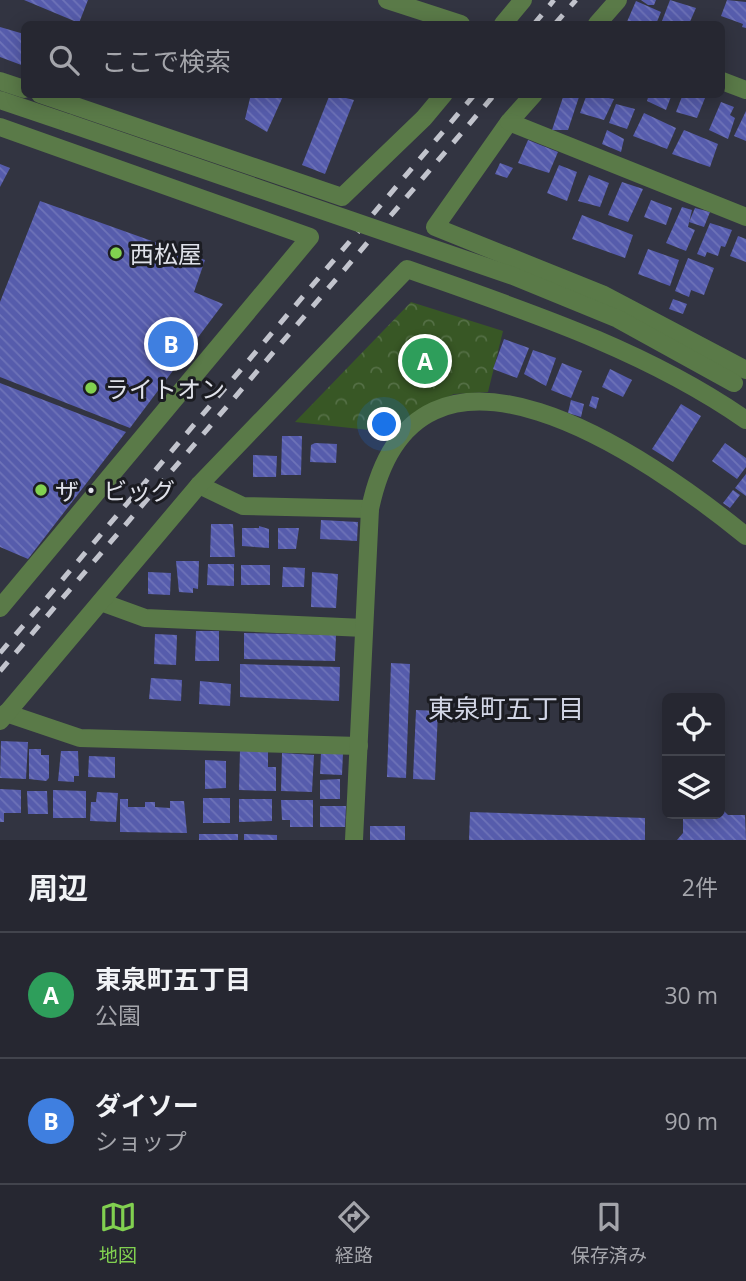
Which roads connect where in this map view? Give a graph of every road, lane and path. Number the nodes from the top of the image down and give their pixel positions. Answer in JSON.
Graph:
{"nodes":[{"id":1,"x":387,"y":0,"type":"edge"},
{"id":2,"x":523,"y":0,"type":"edge"},
{"id":3,"x":618,"y":0,"type":"edge"},
{"id":4,"x":452,"y":21,"type":"edge"},
{"id":5,"x":506,"y":21,"type":"edge"},
{"id":6,"x":600,"y":21,"type":"edge"},
{"id":7,"x":0,"y":81,"type":"edge"},
{"id":8,"x":725,"y":81,"type":"edge"},
{"id":9,"x":21,"y":88,"type":"edge"},
{"id":10,"x":746,"y":90,"type":"edge"},
{"id":11,"x":52,"y":98,"type":"edge"},
{"id":12,"x":441,"y":98,"type":"edge"},
{"id":13,"x":530,"y":98,"type":"edge"},
{"id":14,"x":0,"y":100,"type":"edge"},
{"id":15,"x":509,"y":122,"type":"junction"},
{"id":16,"x":0,"y":127,"type":"edge"},
{"id":17,"x":746,"y":217,"type":"edge"},
{"id":18,"x":742,"y":381,"type":"edge"},
{"id":19,"x":746,"y":420,"type":"edge"},
{"id":20,"x":199,"y":485,"type":"junction"},
{"id":21,"x":370,"y":509,"type":"junction"},
{"id":22,"x":746,"y":536,"type":"edge"},
{"id":23,"x":101,"y":602,"type":"junction"},
{"id":24,"x":0,"y":608,"type":"edge"},
{"id":25,"x":364,"y":628,"type":"junction"},
{"id":26,"x":3,"y":717,"type":"edge"},
{"id":27,"x":359,"y":746,"type":"junction"},
{"id":28,"x":354,"y":840,"type":"edge"}],
"edges":[{"from":1,"to":4,"type":"street"},
{"from":2,"to":5,"type":"street"},
{"from":3,"to":6,"type":"street"},
{"from":7,"to":9,"type":"street"},
{"from":8,"to":10,"type":"street"},
{"from":11,"to":12,"type":"street"},
{"from":13,"to":15,"type":"street"},
{"from":14,"to":18,"type":"street","bridge":true},
{"from":15,"to":17,"type":"street"},
{"from":15,"to":18,"type":"street"},
{"from":16,"to":24,"type":"street"},
{"from":19,"to":20,"type":"street"},
{"from":20,"to":21,"type":"street"},
{"from":20,"to":23,"type":"street"},
{"from":21,"to":22,"type":"street"},
{"from":21,"to":25,"type":"street"},
{"from":23,"to":25,"type":"street"},
{"from":23,"to":26,"type":"street"},
{"from":25,"to":27,"type":"street"},
{"from":26,"to":27,"type":"street"},
{"from":27,"to":28,"type":"street"}]}
